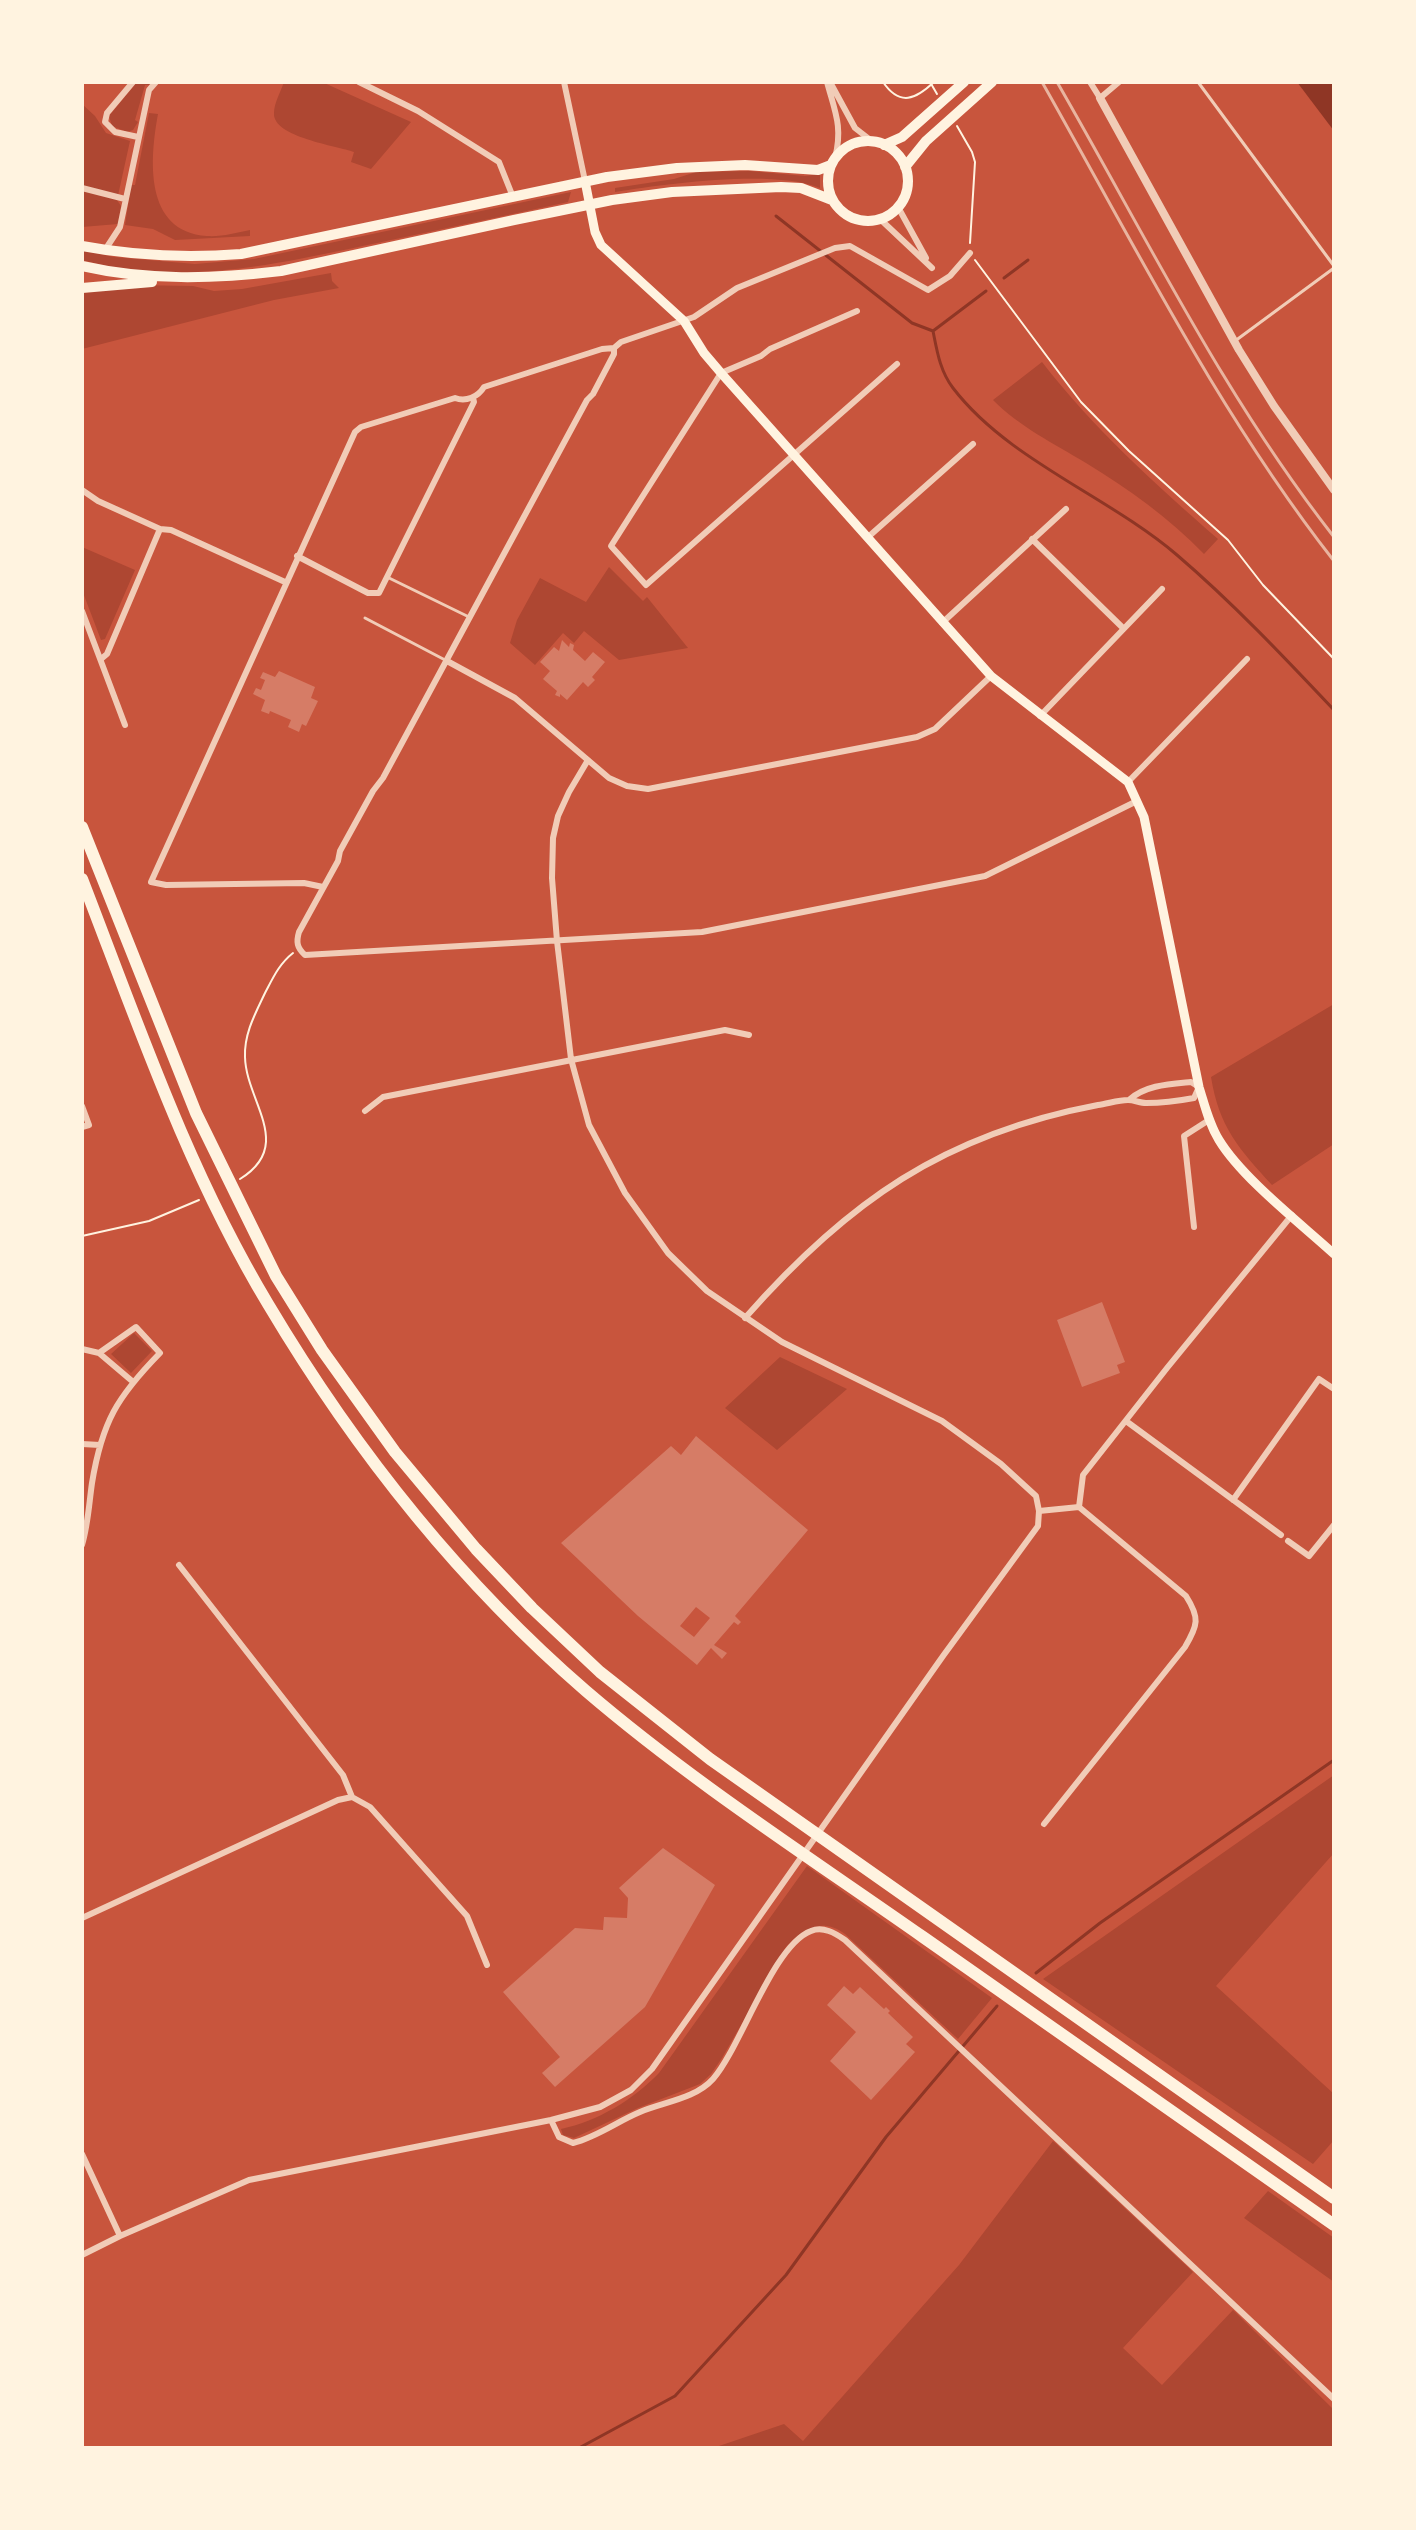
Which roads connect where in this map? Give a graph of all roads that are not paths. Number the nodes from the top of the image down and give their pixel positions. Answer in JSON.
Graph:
{"nodes":[{"id":1,"x":133,"y":82,"type":"edge"},
{"id":2,"x":156,"y":82,"type":"edge"},
{"id":3,"x":359,"y":82,"type":"edge"},
{"id":4,"x":385,"y":82,"type":"edge"},
{"id":5,"x":564,"y":82,"type":"edge"},
{"id":6,"x":828,"y":82,"type":"edge"},
{"id":7,"x":964,"y":82,"type":"edge"},
{"id":8,"x":992,"y":82,"type":"edge"},
{"id":9,"x":1090,"y":82,"type":"edge"},
{"id":10,"x":1119,"y":82,"type":"edge"},
{"id":11,"x":1198,"y":82,"type":"edge"},
{"id":12,"x":381,"y":91,"type":"junction"},
{"id":13,"x":1100,"y":98,"type":"junction"},
{"id":14,"x":138,"y":137,"type":"junction"},
{"id":15,"x":878,"y":143,"type":"junction"},
{"id":16,"x":833,"y":162,"type":"junction"},
{"id":17,"x":905,"y":167,"type":"junction"},
{"id":18,"x":585,"y":181,"type":"junction"},
{"id":19,"x":82,"y":188,"type":"edge"},
{"id":20,"x":513,"y":197,"type":"junction"},
{"id":21,"x":125,"y":199,"type":"junction"},
{"id":22,"x":832,"y":200,"type":"junction"},
{"id":23,"x":589,"y":205,"type":"junction"},
{"id":24,"x":898,"y":207,"type":"junction"},
{"id":25,"x":880,"y":219,"type":"junction"},
{"id":26,"x":82,"y":246,"type":"edge"},
{"id":27,"x":105,"y":250,"type":"junction"},
{"id":28,"x":970,"y":253,"type":"road end"},
{"id":29,"x":82,"y":266,"type":"edge"},
{"id":30,"x":1334,"y":267,"type":"edge"},
{"id":31,"x":175,"y":278,"type":"junction"},
{"id":32,"x":82,"y":288,"type":"edge"},
{"id":33,"x":857,"y":311,"type":"dead end"},
{"id":34,"x":684,"y":321,"type":"junction"},
{"id":35,"x":1235,"y":341,"type":"junction"},
{"id":36,"x":614,"y":348,"type":"junction"},
{"id":37,"x":897,"y":364,"type":"dead end"},
{"id":38,"x":721,"y":373,"type":"junction"},
{"id":39,"x":473,"y":398,"type":"junction"},
{"id":40,"x":973,"y":444,"type":"dead end"},
{"id":41,"x":793,"y":456,"type":"junction"},
{"id":42,"x":82,"y":490,"type":"edge"},
{"id":43,"x":1334,"y":490,"type":"edge"},
{"id":44,"x":1066,"y":509,"type":"dead end"},
{"id":45,"x":160,"y":529,"type":"junction"},
{"id":46,"x":867,"y":538,"type":"junction"},
{"id":47,"x":1032,"y":539,"type":"junction"},
{"id":48,"x":297,"y":556,"type":"junction"},
{"id":49,"x":387,"y":577,"type":"junction"},
{"id":50,"x":285,"y":582,"type":"junction"},
{"id":51,"x":1162,"y":589,"type":"dead end"},
{"id":52,"x":82,"y":611,"type":"edge"},
{"id":53,"x":470,"y":617,"type":"junction"},
{"id":54,"x":365,"y":618,"type":"dead end"},
{"id":55,"x":942,"y":623,"type":"junction"},
{"id":56,"x":1123,"y":628,"type":"junction"},
{"id":57,"x":101,"y":659,"type":"junction"},
{"id":58,"x":1247,"y":659,"type":"dead end"},
{"id":59,"x":447,"y":661,"type":"junction"},
{"id":60,"x":991,"y":676,"type":"junction"},
{"id":61,"x":1040,"y":716,"type":"junction"},
{"id":62,"x":125,"y":725,"type":"dead end"},
{"id":63,"x":588,"y":760,"type":"junction"},
{"id":64,"x":1128,"y":782,"type":"junction"},
{"id":65,"x":1138,"y":800,"type":"junction"},
{"id":66,"x":82,"y":827,"type":"edge"},
{"id":67,"x":82,"y":879,"type":"edge"},
{"id":68,"x":323,"y":887,"type":"junction"},
{"id":69,"x":557,"y":941,"type":"junction"},
{"id":70,"x":749,"y":1035,"type":"dead end"},
{"id":71,"x":571,"y":1059,"type":"junction"},
{"id":72,"x":1199,"y":1087,"type":"junction"},
{"id":73,"x":1129,"y":1100,"type":"junction"},
{"id":74,"x":82,"y":1106,"type":"edge"},
{"id":75,"x":365,"y":1111,"type":"dead end"},
{"id":76,"x":1209,"y":1120,"type":"junction"},
{"id":77,"x":82,"y":1127,"type":"edge"},
{"id":78,"x":1292,"y":1215,"type":"junction"},
{"id":79,"x":1194,"y":1227,"type":"dead end"},
{"id":80,"x":1334,"y":1254,"type":"edge"},
{"id":81,"x":745,"y":1318,"type":"junction"},
{"id":82,"x":82,"y":1349,"type":"edge"},
{"id":83,"x":99,"y":1353,"type":"junction"},
{"id":84,"x":132,"y":1381,"type":"junction"},
{"id":85,"x":1334,"y":1389,"type":"edge"},
{"id":86,"x":1126,"y":1421,"type":"junction"},
{"id":87,"x":82,"y":1444,"type":"edge"},
{"id":88,"x":100,"y":1445,"type":"junction"},
{"id":89,"x":1233,"y":1500,"type":"junction"},
{"id":90,"x":1079,"y":1507,"type":"junction"},
{"id":91,"x":1039,"y":1511,"type":"junction"},
{"id":92,"x":1334,"y":1525,"type":"edge"},
{"id":93,"x":1281,"y":1535,"type":"dead end"},
{"id":94,"x":1288,"y":1541,"type":"dead end"},
{"id":95,"x":82,"y":1545,"type":"edge"},
{"id":96,"x":179,"y":1565,"type":"dead end"},
{"id":97,"x":352,"y":1797,"type":"junction"},
{"id":98,"x":1044,"y":1824,"type":"dead end"},
{"id":99,"x":82,"y":1918,"type":"edge"},
{"id":100,"x":487,"y":1965,"type":"dead end"},
{"id":101,"x":551,"y":2120,"type":"junction"},
{"id":102,"x":82,"y":2154,"type":"edge"},
{"id":103,"x":1334,"y":2198,"type":"edge"},
{"id":104,"x":1334,"y":2225,"type":"edge"},
{"id":105,"x":120,"y":2236,"type":"junction"},
{"id":106,"x":82,"y":2255,"type":"edge"},
{"id":107,"x":1334,"y":2399,"type":"edge"}],
"edges":[{"from":1,"to":14,"type":"street"},
{"from":2,"to":14,"type":"street"},
{"from":3,"to":12,"type":"street"},
{"from":4,"to":12,"type":"street"},
{"from":5,"to":18,"type":"street"},
{"from":6,"to":15,"type":"street"},
{"from":6,"to":16,"type":"street"},
{"from":7,"to":15,"type":"main road"},
{"from":8,"to":17,"type":"main road"},
{"from":9,"to":13,"type":"street"},
{"from":10,"to":13,"type":"street"},
{"from":11,"to":30,"type":"lane"},
{"from":12,"to":20,"type":"street"},
{"from":13,"to":35,"type":"street"},
{"from":14,"to":21,"type":"street"},
{"from":15,"to":16,"type":"main road"},
{"from":15,"to":17,"type":"main road"},
{"from":16,"to":18,"type":"main road"},
{"from":16,"to":22,"type":"main road"},
{"from":17,"to":24,"type":"main road"},
{"from":18,"to":20,"type":"main road"},
{"from":18,"to":23,"type":"main road"},
{"from":19,"to":21,"type":"street"},
{"from":20,"to":27,"type":"main road"},
{"from":21,"to":27,"type":"street"},
{"from":22,"to":23,"type":"main road"},
{"from":22,"to":25,"type":"main road"},
{"from":23,"to":31,"type":"main road"},
{"from":23,"to":34,"type":"main road"},
{"from":24,"to":25,"type":"main road"},
{"from":24,"to":25,"type":"street"},
{"from":26,"to":27,"type":"main road"},
{"from":28,"to":34,"type":"street"},
{"from":29,"to":31,"type":"main road"},
{"from":30,"to":35,"type":"lane"},
{"from":31,"to":32,"type":"main road"},
{"from":33,"to":38,"type":"street"},
{"from":34,"to":36,"type":"street"},
{"from":34,"to":38,"type":"main road"},
{"from":35,"to":43,"type":"street"},
{"from":36,"to":39,"type":"street"},
{"from":36,"to":53,"type":"street"},
{"from":37,"to":41,"type":"street"},
{"from":38,"to":41,"type":"main road"},
{"from":38,"to":41,"type":"street"},
{"from":39,"to":48,"type":"street"},
{"from":39,"to":49,"type":"street"},
{"from":40,"to":46,"type":"street"},
{"from":41,"to":46,"type":"main road"},
{"from":42,"to":45,"type":"street"},
{"from":44,"to":47,"type":"street"},
{"from":45,"to":50,"type":"street"},
{"from":45,"to":57,"type":"street"},
{"from":46,"to":55,"type":"main road"},
{"from":47,"to":55,"type":"street"},
{"from":47,"to":56,"type":"street"},
{"from":48,"to":49,"type":"street"},
{"from":48,"to":50,"type":"street"},
{"from":49,"to":53,"type":"lane"},
{"from":50,"to":68,"type":"street"},
{"from":51,"to":56,"type":"street"},
{"from":52,"to":57,"type":"street"},
{"from":53,"to":59,"type":"street"},
{"from":54,"to":59,"type":"lane"},
{"from":55,"to":60,"type":"main road"},
{"from":56,"to":61,"type":"street"},
{"from":57,"to":62,"type":"street"},
{"from":58,"to":64,"type":"street"},
{"from":59,"to":63,"type":"street"},
{"from":59,"to":68,"type":"street"},
{"from":60,"to":61,"type":"main road"},
{"from":60,"to":63,"type":"street"},
{"from":61,"to":64,"type":"main road"},
{"from":63,"to":69,"type":"street"},
{"from":64,"to":65,"type":"main road"},
{"from":65,"to":69,"type":"street"},
{"from":65,"to":72,"type":"main road"},
{"from":66,"to":103,"type":"highway"},
{"from":67,"to":104,"type":"highway"},
{"from":68,"to":69,"type":"street"},
{"from":69,"to":71,"type":"street"},
{"from":70,"to":71,"type":"street"},
{"from":71,"to":75,"type":"street"},
{"from":71,"to":81,"type":"street"},
{"from":72,"to":73,"type":"street"},
{"from":72,"to":73,"type":"street"},
{"from":72,"to":76,"type":"main road"},
{"from":73,"to":81,"type":"street"},
{"from":74,"to":77,"type":"street"},
{"from":76,"to":78,"type":"main road"},
{"from":76,"to":79,"type":"street"},
{"from":78,"to":80,"type":"main road"},
{"from":78,"to":86,"type":"street"},
{"from":81,"to":91,"type":"street"},
{"from":82,"to":83,"type":"street"},
{"from":83,"to":84,"type":"street"},
{"from":83,"to":84,"type":"street"},
{"from":84,"to":88,"type":"street"},
{"from":85,"to":89,"type":"street"},
{"from":86,"to":89,"type":"street"},
{"from":86,"to":90,"type":"street"},
{"from":87,"to":88,"type":"street"},
{"from":88,"to":95,"type":"street"},
{"from":89,"to":93,"type":"street"},
{"from":90,"to":91,"type":"street"},
{"from":90,"to":98,"type":"street"},
{"from":91,"to":101,"type":"street"},
{"from":92,"to":94,"type":"street"},
{"from":96,"to":97,"type":"street"},
{"from":97,"to":99,"type":"street"},
{"from":97,"to":100,"type":"street"},
{"from":101,"to":105,"type":"street"},
{"from":101,"to":107,"type":"street"},
{"from":102,"to":105,"type":"street"},
{"from":105,"to":106,"type":"street"}]}
